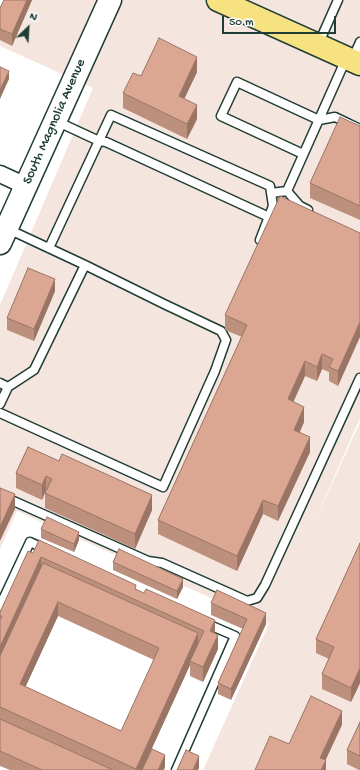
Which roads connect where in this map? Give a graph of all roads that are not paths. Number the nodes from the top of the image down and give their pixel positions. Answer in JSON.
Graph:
{"nodes":[{"id":1,"x":110,"y":0,"type":"edge"},
{"id":2,"x":338,"y":0,"type":"edge"},
{"id":3,"x":230,"y":2,"type":"edge"},
{"id":4,"x":318,"y":45,"type":"junction"},
{"id":5,"x":355,"y":56,"type":"edge"},
{"id":6,"x":319,"y":120,"type":"junction"},
{"id":7,"x":56,"y":121,"type":"junction"},
{"id":8,"x":360,"y":129,"type":"edge"},
{"id":9,"x":99,"y":141,"type":"junction"},
{"id":10,"x":304,"y":154,"type":"junction"},
{"id":11,"x":0,"y":174,"type":"edge"},
{"id":12,"x":26,"y":186,"type":"junction"},
{"id":13,"x":287,"y":191,"type":"junction"},
{"id":14,"x":271,"y":192,"type":"junction"},
{"id":15,"x":314,"y":212,"type":"edge"},
{"id":16,"x":269,"y":217,"type":"junction"},
{"id":17,"x":3,"y":236,"type":"edge"},
{"id":18,"x":258,"y":247,"type":"edge"},
{"id":19,"x":49,"y":248,"type":"junction"},
{"id":20,"x":85,"y":265,"type":"junction"},
{"id":21,"x":360,"y":378,"type":"edge"},
{"id":22,"x":0,"y":383,"type":"edge"},
{"id":23,"x":8,"y":387,"type":"junction"},
{"id":24,"x":0,"y":404,"type":"edge"},
{"id":25,"x":0,"y":413,"type":"edge"},
{"id":26,"x":0,"y":495,"type":"edge"},
{"id":27,"x":51,"y":552,"type":"edge"},
{"id":28,"x":0,"y":606,"type":"edge"},
{"id":29,"x":200,"y":620,"type":"edge"},
{"id":30,"x":176,"y":770,"type":"edge"}],
"edges":[{"from":1,"to":7,"type":"main road","name":"South Magnolia Avenue"},
{"from":2,"to":4,"type":"lane"},
{"from":3,"to":4,"type":"main road"},
{"from":4,"to":5,"type":"main road"},
{"from":5,"to":6,"type":"lane"},
{"from":6,"to":8,"type":"lane"},
{"from":6,"to":10,"type":"lane"},
{"from":6,"to":10,"type":"lane"},
{"from":7,"to":9,"type":"lane"},
{"from":7,"to":12,"type":"main road","name":"South Magnolia Avenue"},
{"from":9,"to":14,"type":"lane"},
{"from":9,"to":16,"type":"lane"},
{"from":9,"to":19,"type":"lane"},
{"from":10,"to":13,"type":"lane"},
{"from":11,"to":12,"type":"street"},
{"from":12,"to":17,"type":"main road","name":"South Magnolia Avenue"},
{"from":13,"to":14,"type":"lane"},
{"from":13,"to":15,"type":"lane"},
{"from":14,"to":16,"type":"lane"},
{"from":16,"to":18,"type":"lane"},
{"from":17,"to":19,"type":"lane"},
{"from":19,"to":20,"type":"lane"},
{"from":20,"to":23,"type":"lane"},
{"from":20,"to":25,"type":"lane"},
{"from":21,"to":26,"type":"lane"},
{"from":22,"to":23,"type":"lane"},
{"from":23,"to":24,"type":"lane"},
{"from":27,"to":28,"type":"lane"},
{"from":29,"to":30,"type":"lane"}]}
